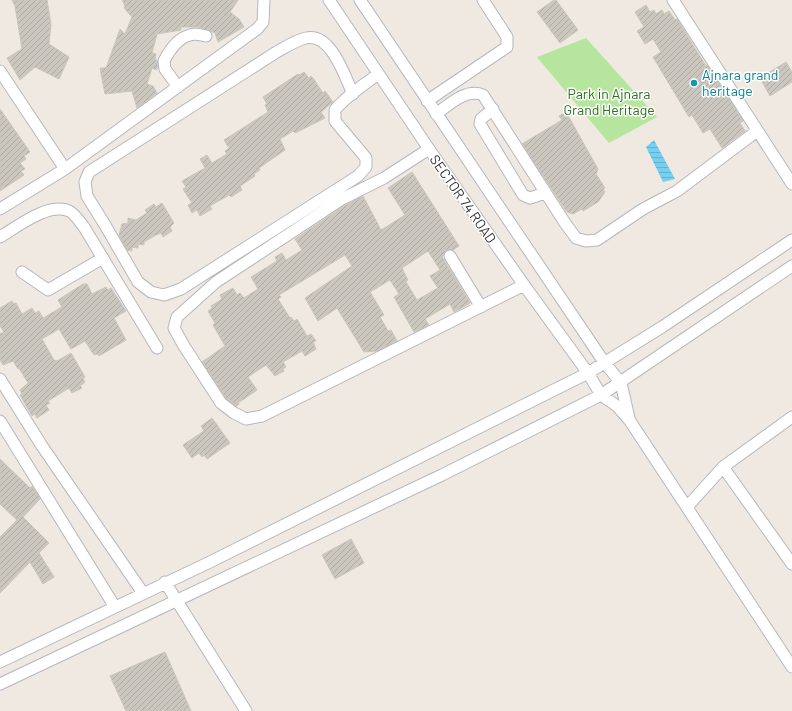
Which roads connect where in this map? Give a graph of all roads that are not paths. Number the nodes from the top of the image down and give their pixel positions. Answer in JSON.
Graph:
{"nodes":[{"id":1,"x":264,"y":0,"type":"edge"},
{"id":2,"x":328,"y":0,"type":"edge"},
{"id":3,"x":360,"y":0,"type":"edge"},
{"id":4,"x":483,"y":0,"type":"edge"},
{"id":5,"x":673,"y":0,"type":"edge"},
{"id":6,"x":206,"y":36,"type":"dead end"},
{"id":7,"x":0,"y":71,"type":"edge"},
{"id":8,"x":378,"y":74,"type":"junction"},
{"id":9,"x":458,"y":80,"type":"junction"},
{"id":10,"x":178,"y":87,"type":"junction"},
{"id":11,"x":353,"y":94,"type":"junction"},
{"id":12,"x":467,"y":94,"type":"junction"},
{"id":13,"x":427,"y":101,"type":"junction"},
{"id":14,"x":493,"y":109,"type":"junction"},
{"id":15,"x":436,"y":114,"type":"junction"},
{"id":16,"x":758,"y":131,"type":"junction"},
{"id":17,"x":429,"y":149,"type":"junction"},
{"id":18,"x":65,"y":169,"type":"junction"},
{"id":19,"x":792,"y":184,"type":"edge"},
{"id":20,"x":545,"y":193,"type":"junction"},
{"id":21,"x":0,"y":209,"type":"edge"},
{"id":22,"x":0,"y":238,"type":"edge"},
{"id":23,"x":792,"y":240,"type":"edge"},
{"id":24,"x":450,"y":256,"type":"dead end"},
{"id":25,"x":103,"y":258,"type":"junction"},
{"id":26,"x":792,"y":266,"type":"edge"},
{"id":27,"x":22,"y":272,"type":"dead end"},
{"id":28,"x":524,"y":285,"type":"junction"},
{"id":29,"x":481,"y":307,"type":"junction"},
{"id":30,"x":157,"y":348,"type":"dead end"},
{"id":31,"x":604,"y":362,"type":"junction"},
{"id":32,"x":588,"y":373,"type":"junction"},
{"id":33,"x":0,"y":379,"type":"edge"},
{"id":34,"x":621,"y":383,"type":"junction"},
{"id":35,"x":601,"y":395,"type":"junction"},
{"id":36,"x":792,"y":417,"type":"edge"},
{"id":37,"x":0,"y":421,"type":"edge"},
{"id":38,"x":630,"y":421,"type":"junction"},
{"id":39,"x":722,"y":467,"type":"junction"},
{"id":40,"x":687,"y":508,"type":"junction"},
{"id":41,"x":792,"y":564,"type":"edge"},
{"id":42,"x":165,"y":582,"type":"junction"},
{"id":43,"x":143,"y":593,"type":"junction"},
{"id":44,"x":177,"y":600,"type":"junction"},
{"id":45,"x":116,"y":607,"type":"junction"},
{"id":46,"x":0,"y":662,"type":"edge"},
{"id":47,"x":792,"y":667,"type":"edge"},
{"id":48,"x":0,"y":684,"type":"edge"},
{"id":49,"x":246,"y":711,"type":"edge"}],
"edges":[{"from":1,"to":10,"type":"street"},
{"from":2,"to":8,"type":"street","name":"SECTOR 74 ROAD"},
{"from":3,"to":13,"type":"street","name":"SECTOR 74 ROAD"},
{"from":4,"to":9,"type":"street"},
{"from":5,"to":16,"type":"street"},
{"from":6,"to":10,"type":"street"},
{"from":7,"to":18,"type":"street"},
{"from":8,"to":11,"type":"street"},
{"from":8,"to":17,"type":"street","name":"SECTOR 74 ROAD"},
{"from":9,"to":12,"type":"street"},
{"from":9,"to":13,"type":"street"},
{"from":10,"to":18,"type":"street"},
{"from":11,"to":11,"type":"street"},
{"from":12,"to":14,"type":"street"},
{"from":12,"to":15,"type":"street"},
{"from":13,"to":15,"type":"street","name":"SECTOR 74 ROAD"},
{"from":14,"to":20,"type":"street"},
{"from":14,"to":20,"type":"street"},
{"from":15,"to":31,"type":"street","name":"SECTOR 74 ROAD"},
{"from":16,"to":19,"type":"street"},
{"from":16,"to":20,"type":"street"},
{"from":17,"to":28,"type":"street","name":"SECTOR 74 ROAD"},
{"from":17,"to":29,"type":"street"},
{"from":18,"to":21,"type":"street"},
{"from":22,"to":25,"type":"street"},
{"from":23,"to":31,"type":"street"},
{"from":24,"to":29,"type":"street"},
{"from":25,"to":27,"type":"street"},
{"from":25,"to":30,"type":"street"},
{"from":26,"to":34,"type":"street"},
{"from":28,"to":29,"type":"street"},
{"from":28,"to":32,"type":"street","name":"SECTOR 74 ROAD"},
{"from":31,"to":32,"type":"street"},
{"from":31,"to":34,"type":"street","name":"SECTOR 74 ROAD"},
{"from":32,"to":35,"type":"street","name":"SECTOR 74 ROAD"},
{"from":32,"to":42,"type":"street"},
{"from":33,"to":43,"type":"street"},
{"from":34,"to":35,"type":"street"},
{"from":34,"to":38,"type":"street"},
{"from":35,"to":38,"type":"street"},
{"from":35,"to":44,"type":"street"},
{"from":36,"to":39,"type":"street"},
{"from":37,"to":45,"type":"street"},
{"from":38,"to":40,"type":"street"},
{"from":39,"to":40,"type":"street"},
{"from":39,"to":41,"type":"street"},
{"from":40,"to":47,"type":"street"},
{"from":42,"to":43,"type":"street"},
{"from":42,"to":44,"type":"street"},
{"from":43,"to":45,"type":"street"},
{"from":44,"to":48,"type":"street"},
{"from":44,"to":49,"type":"street"},
{"from":45,"to":46,"type":"street"}]}
